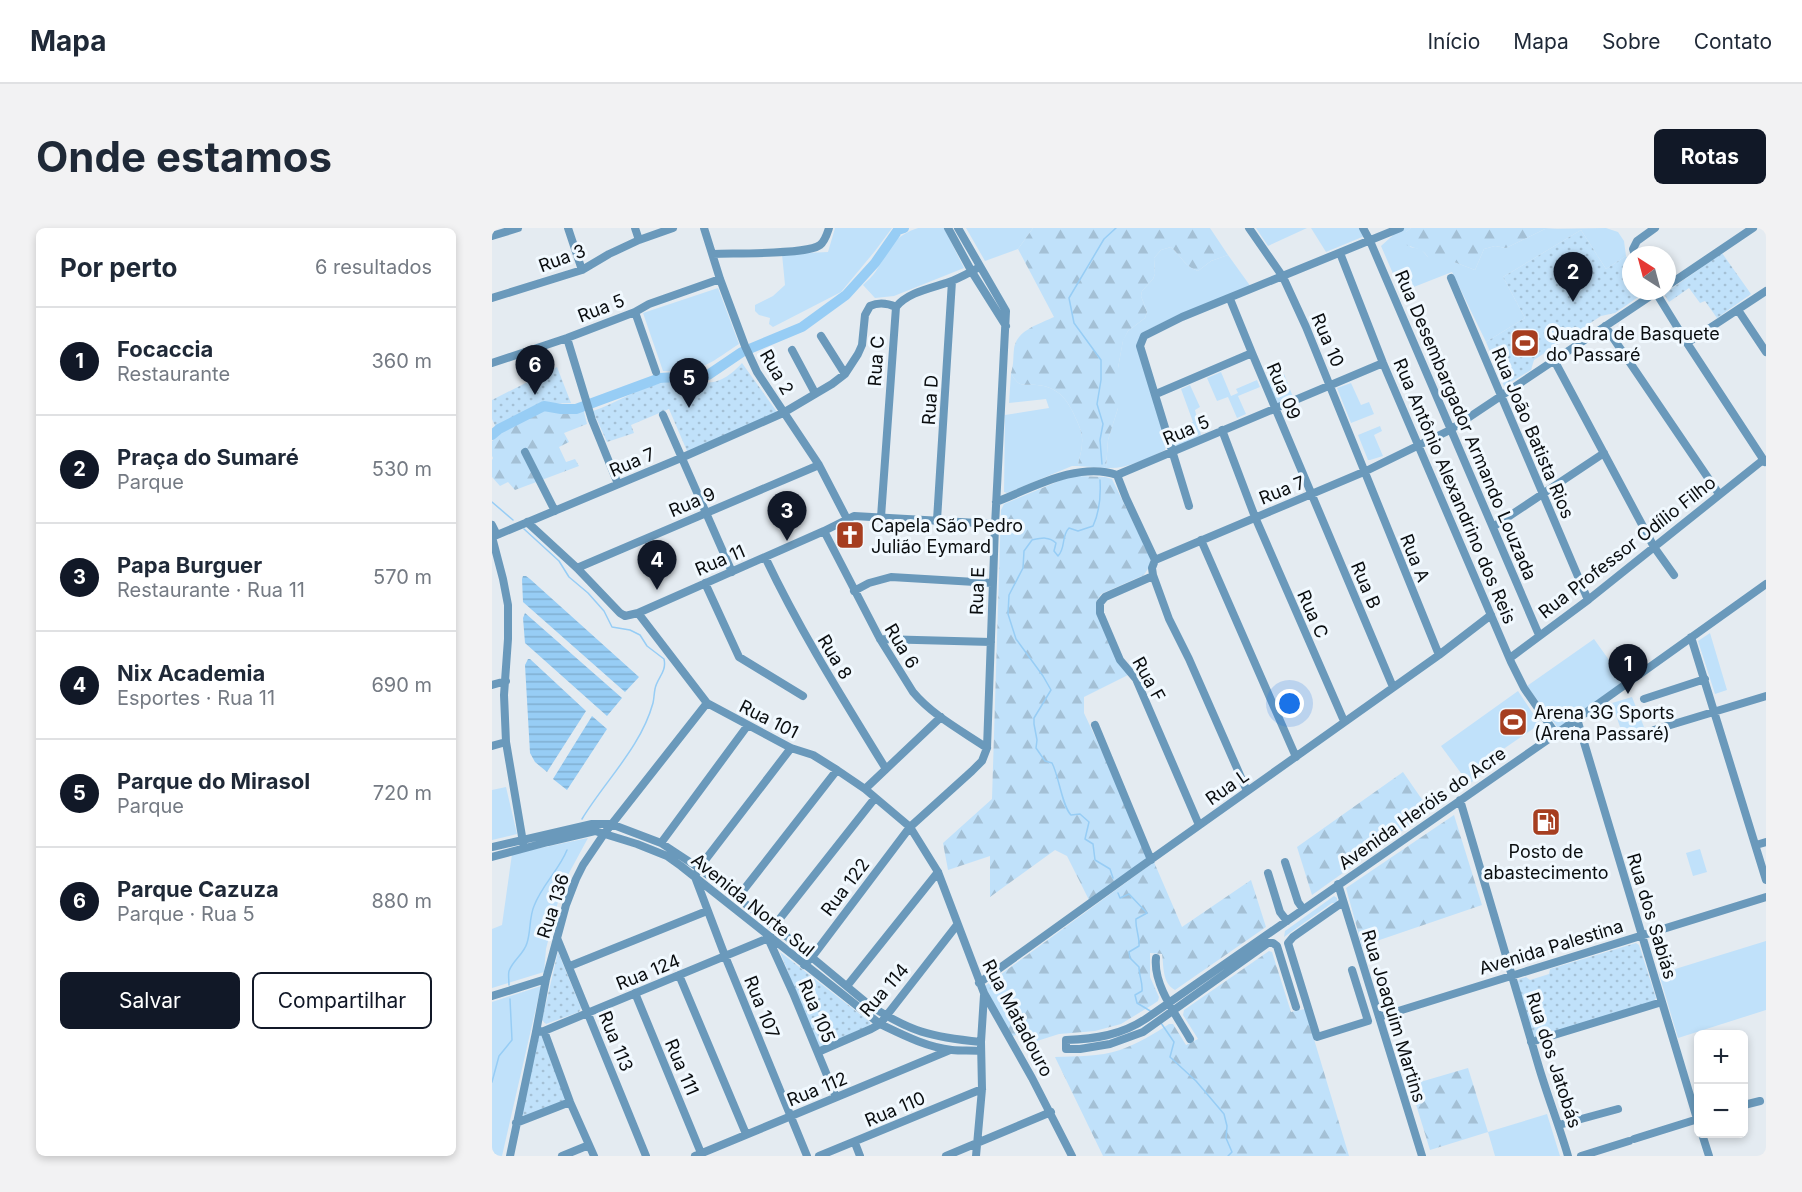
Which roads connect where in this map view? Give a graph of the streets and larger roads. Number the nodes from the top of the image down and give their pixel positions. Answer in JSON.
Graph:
{"nodes":[{"id":1,"x":518,"y":228,"type":"edge"},
{"id":2,"x":568,"y":228,"type":"edge"},
{"id":3,"x":636,"y":228,"type":"edge"},
{"id":4,"x":673,"y":228,"type":"edge"},
{"id":5,"x":704,"y":228,"type":"edge"},
{"id":6,"x":829,"y":228,"type":"edge"},
{"id":7,"x":948,"y":228,"type":"edge"},
{"id":8,"x":958,"y":228,"type":"edge"},
{"id":9,"x":1249,"y":228,"type":"edge"},
{"id":10,"x":1363,"y":228,"type":"edge"},
{"id":11,"x":1400,"y":228,"type":"edge"},
{"id":12,"x":1655,"y":228,"type":"edge"},
{"id":13,"x":1753,"y":228,"type":"edge"},
{"id":14,"x":492,"y":237,"type":"edge"},
{"id":15,"x":639,"y":240,"type":"junction"},
{"id":16,"x":1370,"y":240,"type":"junction"},
{"id":17,"x":1635,"y":246,"type":"edge"},
{"id":18,"x":1340,"y":253,"type":"junction"},
{"id":19,"x":713,"y":254,"type":"junction"},
{"id":20,"x":980,"y":267,"type":"junction"},
{"id":21,"x":582,"y":270,"type":"junction"},
{"id":22,"x":972,"y":272,"type":"junction"},
{"id":23,"x":1283,"y":277,"type":"junction"},
{"id":24,"x":1450,"y":278,"type":"dead end"},
{"id":25,"x":720,"y":279,"type":"junction"},
{"id":26,"x":1676,"y":279,"type":"edge"},
{"id":27,"x":952,"y":281,"type":"junction"},
{"id":28,"x":1766,"y":291,"type":"edge"},
{"id":29,"x":492,"y":298,"type":"edge"},
{"id":30,"x":1230,"y":298,"type":"junction"},
{"id":31,"x":1643,"y":300,"type":"edge"},
{"id":32,"x":1661,"y":300,"type":"edge"},
{"id":33,"x":895,"y":310,"type":"junction"},
{"id":34,"x":1738,"y":310,"type":"junction"},
{"id":35,"x":635,"y":312,"type":"junction"},
{"id":36,"x":1605,"y":326,"type":"junction"},
{"id":37,"x":1006,"y":327,"type":"junction"},
{"id":38,"x":821,"y":336,"type":"dead end"},
{"id":39,"x":567,"y":338,"type":"junction"},
{"id":40,"x":1687,"y":343,"type":"junction"},
{"id":41,"x":792,"y":350,"type":"dead end"},
{"id":42,"x":1766,"y":352,"type":"edge"},
{"id":43,"x":1252,"y":353,"type":"junction"},
{"id":44,"x":1554,"y":360,"type":"junction"},
{"id":45,"x":492,"y":363,"type":"edge"},
{"id":46,"x":1383,"y":363,"type":"junction"},
{"id":47,"x":656,"y":372,"type":"dead end"},
{"id":48,"x":845,"y":374,"type":"junction"},
{"id":49,"x":1331,"y":386,"type":"junction"},
{"id":50,"x":815,"y":393,"type":"junction"},
{"id":51,"x":1156,"y":394,"type":"junction"},
{"id":52,"x":1501,"y":396,"type":"junction"},
{"id":53,"x":1275,"y":409,"type":"junction"},
{"id":54,"x":783,"y":413,"type":"junction"},
{"id":55,"x":663,"y":415,"type":"dead end"},
{"id":56,"x":1222,"y":430,"type":"junction"},
{"id":57,"x":1450,"y":430,"type":"junction"},
{"id":58,"x":1420,"y":446,"type":"junction"},
{"id":59,"x":525,"y":452,"type":"dead end"},
{"id":60,"x":1172,"y":452,"type":"junction"},
{"id":61,"x":1604,"y":453,"type":"junction"},
{"id":62,"x":681,"y":458,"type":"junction"},
{"id":63,"x":1765,"y":462,"type":"edge"},
{"id":64,"x":819,"y":465,"type":"junction"},
{"id":65,"x":1366,"y":471,"type":"junction"},
{"id":66,"x":1117,"y":475,"type":"junction"},
{"id":67,"x":618,"y":484,"type":"junction"},
{"id":68,"x":1543,"y":493,"type":"junction"},
{"id":69,"x":1311,"y":494,"type":"junction"},
{"id":70,"x":1719,"y":494,"type":"junction"},
{"id":71,"x":996,"y":502,"type":"junction"},
{"id":72,"x":1189,"y":506,"type":"dead end"},
{"id":73,"x":555,"y":511,"type":"junction"},
{"id":74,"x":706,"y":513,"type":"junction"},
{"id":75,"x":881,"y":517,"type":"junction"},
{"id":76,"x":1255,"y":517,"type":"junction"},
{"id":77,"x":847,"y":519,"type":"junction"},
{"id":78,"x":937,"y":520,"type":"junction"},
{"id":79,"x":527,"y":522,"type":"junction"},
{"id":80,"x":995,"y":524,"type":"junction"},
{"id":81,"x":492,"y":525,"type":"edge"},
{"id":82,"x":1493,"y":527,"type":"junction"},
{"id":83,"x":824,"y":531,"type":"junction"},
{"id":84,"x":494,"y":536,"type":"edge"},
{"id":85,"x":1201,"y":540,"type":"junction"},
{"id":86,"x":1654,"y":546,"type":"junction"},
{"id":87,"x":765,"y":557,"type":"junction"},
{"id":88,"x":1155,"y":560,"type":"junction"},
{"id":89,"x":577,"y":568,"type":"junction"},
{"id":90,"x":732,"y":572,"type":"junction"},
{"id":91,"x":1674,"y":575,"type":"dead end"},
{"id":92,"x":1153,"y":576,"type":"junction"},
{"id":93,"x":705,"y":583,"type":"junction"},
{"id":94,"x":992,"y":583,"type":"junction"},
{"id":95,"x":1766,"y":584,"type":"edge"},
{"id":96,"x":854,"y":591,"type":"junction"},
{"id":97,"x":1588,"y":600,"type":"junction"},
{"id":98,"x":638,"y":613,"type":"junction"},
{"id":99,"x":1491,"y":615,"type":"junction"},
{"id":100,"x":1539,"y":635,"type":"junction"},
{"id":101,"x":1691,"y":637,"type":"junction"},
{"id":102,"x":880,"y":639,"type":"junction"},
{"id":103,"x":991,"y":642,"type":"junction"},
{"id":104,"x":1439,"y":655,"type":"junction"},
{"id":105,"x":1510,"y":658,"type":"junction"},
{"id":106,"x":1705,"y":679,"type":"junction"},
{"id":107,"x":506,"y":681,"type":"junction"},
{"id":108,"x":492,"y":685,"type":"edge"},
{"id":109,"x":1393,"y":687,"type":"junction"},
{"id":110,"x":803,"y":696,"type":"dead end"},
{"id":111,"x":1766,"y":696,"type":"edge"},
{"id":112,"x":1644,"y":699,"type":"dead end"},
{"id":113,"x":706,"y":703,"type":"junction"},
{"id":114,"x":1715,"y":712,"type":"junction"},
{"id":115,"x":941,"y":717,"type":"junction"},
{"id":116,"x":1577,"y":719,"type":"junction"},
{"id":117,"x":1344,"y":722,"type":"junction"},
{"id":118,"x":1095,"y":724,"type":"dead end"},
{"id":119,"x":748,"y":725,"type":"junction"},
{"id":120,"x":1654,"y":730,"type":"dead end"},
{"id":121,"x":1556,"y":734,"type":"junction"},
{"id":122,"x":506,"y":742,"type":"junction"},
{"id":123,"x":492,"y":746,"type":"edge"},
{"id":124,"x":791,"y":748,"type":"junction"},
{"id":125,"x":987,"y":748,"type":"junction"},
{"id":126,"x":1296,"y":757,"type":"junction"},
{"id":127,"x":886,"y":769,"type":"junction"},
{"id":128,"x":837,"y":770,"type":"junction"},
{"id":129,"x":865,"y":789,"type":"junction"},
{"id":130,"x":1247,"y":791,"type":"junction"},
{"id":131,"x":875,"y":798,"type":"junction"},
{"id":132,"x":1460,"y":800,"type":"junction"},
{"id":133,"x":611,"y":824,"type":"junction"},
{"id":134,"x":1199,"y":825,"type":"junction"},
{"id":135,"x":910,"y":827,"type":"junction"},
{"id":136,"x":604,"y":834,"type":"junction"},
{"id":137,"x":523,"y":839,"type":"junction"},
{"id":138,"x":1766,"y":842,"type":"edge"},
{"id":139,"x":661,"y":843,"type":"junction"},
{"id":140,"x":1756,"y":845,"type":"junction"},
{"id":141,"x":492,"y":847,"type":"edge"},
{"id":142,"x":524,"y":848,"type":"junction"},
{"id":143,"x":492,"y":857,"type":"edge"},
{"id":144,"x":1151,"y":860,"type":"junction"},
{"id":145,"x":1285,"y":862,"type":"dead end"},
{"id":146,"x":699,"y":868,"type":"junction"},
{"id":147,"x":938,"y":872,"type":"junction"},
{"id":148,"x":1268,"y":873,"type":"dead end"},
{"id":149,"x":695,"y":878,"type":"junction"},
{"id":150,"x":1766,"y":880,"type":"edge"},
{"id":151,"x":1338,"y":884,"type":"junction"},
{"id":152,"x":738,"y":897,"type":"junction"},
{"id":153,"x":1766,"y":897,"type":"edge"},
{"id":154,"x":1343,"y":902,"type":"junction"},
{"id":155,"x":1303,"y":909,"type":"junction"},
{"id":156,"x":708,"y":911,"type":"junction"},
{"id":157,"x":756,"y":912,"type":"junction"},
{"id":158,"x":748,"y":920,"type":"junction"},
{"id":159,"x":1287,"y":921,"type":"junction"},
{"id":160,"x":957,"y":925,"type":"junction"},
{"id":161,"x":774,"y":926,"type":"junction"},
{"id":162,"x":1641,"y":935,"type":"junction"},
{"id":163,"x":769,"y":937,"type":"junction"},
{"id":164,"x":557,"y":938,"type":"junction"},
{"id":165,"x":725,"y":956,"type":"junction"},
{"id":166,"x":812,"y":957,"type":"junction"},
{"id":167,"x":1156,"y":957,"type":"dead end"},
{"id":168,"x":804,"y":965,"type":"junction"},
{"id":169,"x":570,"y":966,"type":"junction"},
{"id":170,"x":1352,"y":970,"type":"dead end"},
{"id":171,"x":679,"y":975,"type":"junction"},
{"id":172,"x":1511,"y":975,"type":"junction"},
{"id":173,"x":546,"y":979,"type":"junction"},
{"id":174,"x":979,"y":983,"type":"junction"},
{"id":175,"x":847,"y":986,"type":"junction"},
{"id":176,"x":635,"y":993,"type":"junction"},
{"id":177,"x":984,"y":993,"type":"junction"},
{"id":178,"x":492,"y":996,"type":"edge"},
{"id":179,"x":1662,"y":1002,"type":"junction"},
{"id":180,"x":1171,"y":1007,"type":"junction"},
{"id":181,"x":1296,"y":1007,"type":"dead end"},
{"id":182,"x":588,"y":1012,"type":"junction"},
{"id":183,"x":885,"y":1015,"type":"junction"},
{"id":184,"x":1379,"y":1017,"type":"junction"},
{"id":185,"x":1150,"y":1022,"type":"junction"},
{"id":186,"x":880,"y":1024,"type":"junction"},
{"id":187,"x":540,"y":1031,"type":"junction"},
{"id":188,"x":1190,"y":1040,"type":"dead end"},
{"id":189,"x":1531,"y":1042,"type":"junction"},
{"id":190,"x":981,"y":1046,"type":"junction"},
{"id":191,"x":952,"y":1050,"type":"junction"},
{"id":192,"x":818,"y":1052,"type":"junction"},
{"id":193,"x":982,"y":1089,"type":"junction"},
{"id":194,"x":836,"y":1097,"type":"junction"},
{"id":195,"x":1760,"y":1101,"type":"dead end"},
{"id":196,"x":570,"y":1102,"type":"junction"},
{"id":197,"x":1748,"y":1105,"type":"edge"},
{"id":198,"x":1694,"y":1107,"type":"edge"},
{"id":199,"x":1618,"y":1109,"type":"dead end"},
{"id":200,"x":1051,"y":1112,"type":"junction"},
{"id":201,"x":791,"y":1116,"type":"junction"},
{"id":202,"x":1694,"y":1121,"type":"edge"},
{"id":203,"x":516,"y":1123,"type":"junction"},
{"id":204,"x":1559,"y":1125,"type":"junction"},
{"id":205,"x":746,"y":1134,"type":"junction"},
{"id":206,"x":1703,"y":1138,"type":"edge"},
{"id":207,"x":855,"y":1143,"type":"junction"},
{"id":208,"x":977,"y":1144,"type":"junction"},
{"id":209,"x":590,"y":1145,"type":"junction"},
{"id":210,"x":698,"y":1155,"type":"edge"},
{"id":211,"x":510,"y":1156,"type":"edge"},
{"id":212,"x":562,"y":1156,"type":"edge"},
{"id":213,"x":594,"y":1156,"type":"edge"},
{"id":214,"x":646,"y":1156,"type":"edge"},
{"id":215,"x":807,"y":1156,"type":"edge"},
{"id":216,"x":819,"y":1156,"type":"edge"},
{"id":217,"x":860,"y":1156,"type":"edge"},
{"id":218,"x":946,"y":1156,"type":"edge"},
{"id":219,"x":976,"y":1156,"type":"edge"},
{"id":220,"x":1072,"y":1156,"type":"edge"},
{"id":221,"x":1422,"y":1156,"type":"edge"},
{"id":222,"x":1568,"y":1156,"type":"edge"},
{"id":223,"x":1581,"y":1156,"type":"edge"},
{"id":224,"x":1709,"y":1156,"type":"edge"}],
"edges":[{"from":1,"to":14,"type":"street"},
{"from":2,"to":21,"type":"street"},
{"from":3,"to":15,"type":"street"},
{"from":4,"to":15,"type":"street","name":"Rua 3"},
{"from":5,"to":19,"type":"street","name":"Rua 2"},
{"from":6,"to":19,"type":"street"},
{"from":7,"to":22,"type":"street"},
{"from":8,"to":20,"type":"street","name":"Rua E"},
{"from":9,"to":23,"type":"street","name":"Rua 10"},
{"from":10,"to":16,"type":"street","name":"Rua Desembargador Armando Louzada"},
{"from":11,"to":16,"type":"street"},
{"from":12,"to":17,"type":"street"},
{"from":13,"to":26,"type":"street"},
{"from":15,"to":21,"type":"street","name":"Rua 3"},
{"from":16,"to":18,"type":"street"},
{"from":16,"to":57,"type":"street","name":"Rua Desembargador Armando Louzada"},
{"from":18,"to":23,"type":"street"},
{"from":18,"to":46,"type":"street","name":"Rua Antônio Alexandrino dos Reis"},
{"from":19,"to":25,"type":"street","name":"Rua 2"},
{"from":20,"to":22,"type":"street"},
{"from":20,"to":37,"type":"street","name":"Rua E"},
{"from":21,"to":29,"type":"street","name":"Rua 3"},
{"from":22,"to":27,"type":"street"},
{"from":22,"to":37,"type":"street"},
{"from":23,"to":30,"type":"street"},
{"from":23,"to":49,"type":"street","name":"Rua 10"},
{"from":24,"to":52,"type":"street","name":"Rua João Batista Rios"},
{"from":25,"to":35,"type":"street","name":"Rua 5"},
{"from":25,"to":54,"type":"street","name":"Rua 2"},
{"from":27,"to":33,"type":"street"},
{"from":27,"to":78,"type":"street","name":"Rua D"},
{"from":28,"to":34,"type":"street"},
{"from":30,"to":43,"type":"street","name":"Rua 09"},
{"from":30,"to":51,"type":"street"},
{"from":31,"to":36,"type":"street","name":"Rua 7"},
{"from":32,"to":40,"type":"street"},
{"from":33,"to":48,"type":"street"},
{"from":33,"to":75,"type":"street","name":"Rua C"},
{"from":34,"to":40,"type":"street"},
{"from":34,"to":42,"type":"street"},
{"from":35,"to":39,"type":"street","name":"Rua 5"},
{"from":35,"to":47,"type":"street"},
{"from":36,"to":44,"type":"street","name":"Rua 7"},
{"from":36,"to":70,"type":"street"},
{"from":37,"to":71,"type":"street","name":"Rua E"},
{"from":38,"to":48,"type":"street"},
{"from":39,"to":45,"type":"street","name":"Rua 5"},
{"from":39,"to":67,"type":"street"},
{"from":40,"to":63,"type":"street"},
{"from":41,"to":50,"type":"street"},
{"from":43,"to":51,"type":"street"},
{"from":43,"to":53,"type":"street","name":"Rua 09"},
{"from":44,"to":52,"type":"street","name":"Rua 7"},
{"from":44,"to":61,"type":"street"},
{"from":46,"to":49,"type":"street","name":"Rua 5"},
{"from":46,"to":58,"type":"street","name":"Rua Antônio Alexandrino dos Reis"},
{"from":48,"to":50,"type":"street","name":"Rua 7"},
{"from":49,"to":53,"type":"street","name":"Rua 5"},
{"from":49,"to":65,"type":"street","name":"Rua 10"},
{"from":50,"to":54,"type":"street","name":"Rua 7"},
{"from":51,"to":60,"type":"street"},
{"from":52,"to":57,"type":"street","name":"Rua 7"},
{"from":52,"to":68,"type":"street","name":"Rua João Batista Rios"},
{"from":53,"to":56,"type":"street","name":"Rua 5"},
{"from":53,"to":69,"type":"street","name":"Rua 09"},
{"from":54,"to":62,"type":"street","name":"Rua 7"},
{"from":54,"to":64,"type":"street","name":"Rua 2"},
{"from":55,"to":62,"type":"street"},
{"from":56,"to":60,"type":"street","name":"Rua 5"},
{"from":56,"to":76,"type":"street"},
{"from":57,"to":58,"type":"street","name":"Rua 7"},
{"from":57,"to":82,"type":"street","name":"Rua Desembargador Armando Louzada"},
{"from":58,"to":65,"type":"street","name":"Rua 7"},
{"from":58,"to":99,"type":"street","name":"Rua Antônio Alexandrino dos Reis"},
{"from":59,"to":73,"type":"street"},
{"from":60,"to":66,"type":"street","name":"Rua 5"},
{"from":60,"to":72,"type":"street"},
{"from":61,"to":68,"type":"street"},
{"from":61,"to":86,"type":"street"},
{"from":62,"to":67,"type":"street","name":"Rua 7"},
{"from":62,"to":74,"type":"street"},
{"from":63,"to":70,"type":"street","name":"Rua Professor Odílio Filho"},
{"from":64,"to":74,"type":"street","name":"Rua 9"},
{"from":64,"to":77,"type":"street","name":"Rua 2"},
{"from":65,"to":69,"type":"street","name":"Rua 7"},
{"from":65,"to":104,"type":"street","name":"Rua A"},
{"from":66,"to":71,"type":"street","name":"Rua 5"},
{"from":66,"to":88,"type":"street"},
{"from":67,"to":73,"type":"street","name":"Rua 7"},
{"from":68,"to":82,"type":"street"},
{"from":68,"to":97,"type":"street","name":"Rua João Batista Rios"},
{"from":69,"to":76,"type":"street","name":"Rua 7"},
{"from":69,"to":109,"type":"street","name":"Rua B"},
{"from":70,"to":86,"type":"street","name":"Rua Professor Odílio Filho"},
{"from":71,"to":80,"type":"street","name":"Rua E"},
{"from":73,"to":79,"type":"street","name":"Rua 7"},
{"from":74,"to":89,"type":"street","name":"Rua 9"},
{"from":74,"to":90,"type":"street"},
{"from":75,"to":77,"type":"street"},
{"from":75,"to":78,"type":"street"},
{"from":76,"to":85,"type":"street","name":"Rua 7"},
{"from":76,"to":117,"type":"street","name":"Rua C"},
{"from":77,"to":83,"type":"street","name":"Rua 11"},
{"from":78,"to":80,"type":"street"},
{"from":79,"to":84,"type":"street","name":"Rua 7"},
{"from":79,"to":89,"type":"street"},
{"from":80,"to":94,"type":"street","name":"Rua E"},
{"from":81,"to":84,"type":"street"},
{"from":82,"to":100,"type":"street","name":"Rua Desembargador Armando Louzada"},
{"from":83,"to":87,"type":"street","name":"Rua 11"},
{"from":83,"to":96,"type":"street","name":"Rua 6"},
{"from":84,"to":107,"type":"street"},
{"from":85,"to":88,"type":"street","name":"Rua 7"},
{"from":85,"to":126,"type":"street"},
{"from":86,"to":91,"type":"street"},
{"from":86,"to":97,"type":"street","name":"Rua Professor Odílio Filho"},
{"from":87,"to":90,"type":"street","name":"Rua 11"},
{"from":87,"to":127,"type":"street","name":"Rua 8"},
{"from":88,"to":92,"type":"street"},
{"from":89,"to":98,"type":"street"},
{"from":90,"to":93,"type":"street","name":"Rua 11"},
{"from":92,"to":130,"type":"street"},
{"from":92,"to":134,"type":"street","name":"Rua F"},
{"from":93,"to":98,"type":"street","name":"Rua 11"},
{"from":93,"to":110,"type":"street"},
{"from":94,"to":96,"type":"street"},
{"from":94,"to":103,"type":"street","name":"Rua E"},
{"from":95,"to":101,"type":"street","name":"Avenida Heróis do Acre"},
{"from":96,"to":102,"type":"street","name":"Rua 6"},
{"from":97,"to":100,"type":"street","name":"Rua Professor Odílio Filho"},
{"from":98,"to":113,"type":"street","name":"Rua 101"},
{"from":99,"to":104,"type":"street","name":"Rua L"},
{"from":99,"to":105,"type":"street","name":"Rua Antônio Alexandrino dos Reis"},
{"from":100,"to":105,"type":"street","name":"Rua Professor Odílio Filho"},
{"from":101,"to":106,"type":"street"},
{"from":101,"to":116,"type":"street","name":"Avenida Heróis do Acre"},
{"from":102,"to":103,"type":"street"},
{"from":102,"to":115,"type":"street","name":"Rua 6"},
{"from":103,"to":125,"type":"street","name":"Rua E"},
{"from":104,"to":109,"type":"street","name":"Rua L"},
{"from":105,"to":121,"type":"street","name":"Rua Antônio Alexandrino dos Reis"},
{"from":106,"to":112,"type":"street"},
{"from":106,"to":114,"type":"street"},
{"from":107,"to":108,"type":"street"},
{"from":107,"to":122,"type":"street"},
{"from":109,"to":117,"type":"street","name":"Rua L"},
{"from":111,"to":114,"type":"street"},
{"from":113,"to":119,"type":"street","name":"Rua 101"},
{"from":113,"to":133,"type":"street","name":"Rua 136"},
{"from":114,"to":120,"type":"street"},
{"from":114,"to":140,"type":"street"},
{"from":115,"to":125,"type":"street","name":"Rua 6"},
{"from":115,"to":127,"type":"street"},
{"from":116,"to":121,"type":"street","name":"Avenida Heróis do Acre"},
{"from":116,"to":162,"type":"street","name":"Rua dos Sabiás"},
{"from":117,"to":126,"type":"street","name":"Rua L"},
{"from":118,"to":144,"type":"street"},
{"from":119,"to":124,"type":"street","name":"Rua 101"},
{"from":119,"to":139,"type":"street"},
{"from":121,"to":132,"type":"street","name":"Avenida Heróis do Acre"},
{"from":122,"to":123,"type":"street"},
{"from":122,"to":137,"type":"street"},
{"from":124,"to":128,"type":"street","name":"Rua 101"},
{"from":124,"to":146,"type":"street"},
{"from":125,"to":135,"type":"street","name":"Rua 122"},
{"from":126,"to":130,"type":"street","name":"Rua L"},
{"from":127,"to":129,"type":"street"},
{"from":128,"to":129,"type":"street","name":"Rua 101"},
{"from":128,"to":152,"type":"street"},
{"from":129,"to":131,"type":"street","name":"Rua 101"},
{"from":130,"to":134,"type":"street","name":"Rua L"},
{"from":131,"to":135,"type":"street","name":"Rua 101"},
{"from":131,"to":161,"type":"street"},
{"from":132,"to":151,"type":"street","name":"Avenida Heróis do Acre"},
{"from":132,"to":172,"type":"street","name":"Rua dos Jatobás"},
{"from":133,"to":136,"type":"street","name":"Rua 136"},
{"from":133,"to":137,"type":"street","name":"Avenida Norte Sul"},
{"from":133,"to":139,"type":"street","name":"Avenida Norte Sul"},
{"from":134,"to":144,"type":"street","name":"Rua L"},
{"from":135,"to":147,"type":"street","name":"Rua Matadouro"},
{"from":135,"to":166,"type":"street","name":"Rua 122"},
{"from":136,"to":142,"type":"street","name":"Avenida Norte Sul"},
{"from":136,"to":149,"type":"street","name":"Avenida Norte Sul"},
{"from":136,"to":164,"type":"street","name":"Rua 136"},
{"from":137,"to":141,"type":"street","name":"Avenida Norte Sul"},
{"from":137,"to":142,"type":"street"},
{"from":138,"to":140,"type":"street"},
{"from":139,"to":146,"type":"street","name":"Avenida Norte Sul"},
{"from":140,"to":150,"type":"street"},
{"from":142,"to":143,"type":"street","name":"Avenida Norte Sul"},
{"from":144,"to":174,"type":"street","name":"Rua L"},
{"from":145,"to":155,"type":"street"},
{"from":146,"to":149,"type":"street"},
{"from":146,"to":152,"type":"street","name":"Avenida Norte Sul"},
{"from":147,"to":160,"type":"street","name":"Rua Matadouro"},
{"from":147,"to":175,"type":"street"},
{"from":148,"to":159,"type":"street"},
{"from":149,"to":156,"type":"street","name":"Rua 107"},
{"from":149,"to":158,"type":"street","name":"Avenida Norte Sul"},
{"from":151,"to":154,"type":"street","name":"Rua Joaquim Martins"},
{"from":151,"to":155,"type":"street","name":"Avenida Heróis do Acre"},
{"from":152,"to":157,"type":"street","name":"Avenida Norte Sul"},
{"from":153,"to":162,"type":"street","name":"Avenida Palestina"},
{"from":154,"to":170,"type":"street"},
{"from":154,"to":184,"type":"street","name":"Rua Joaquim Martins"},
{"from":155,"to":159,"type":"street","name":"Avenida Heróis do Acre"},
{"from":156,"to":165,"type":"street","name":"Rua 107"},
{"from":156,"to":169,"type":"street"},
{"from":157,"to":158,"type":"street"},
{"from":157,"to":161,"type":"street","name":"Avenida Norte Sul"},
{"from":158,"to":163,"type":"street","name":"Avenida Norte Sul"},
{"from":159,"to":180,"type":"street","name":"Avenida Heróis do Acre"},
{"from":160,"to":174,"type":"street","name":"Rua Matadouro"},
{"from":160,"to":183,"type":"street","name":"Rua 114"},
{"from":161,"to":166,"type":"street","name":"Avenida Norte Sul"},
{"from":162,"to":172,"type":"street","name":"Avenida Palestina"},
{"from":162,"to":179,"type":"street","name":"Rua dos Sabiás"},
{"from":163,"to":165,"type":"street","name":"Rua 124"},
{"from":163,"to":168,"type":"street","name":"Avenida Norte Sul"},
{"from":163,"to":192,"type":"street","name":"Rua 105"},
{"from":164,"to":169,"type":"street","name":"Rua 113"},
{"from":164,"to":173,"type":"street","name":"Rua 136"},
{"from":165,"to":171,"type":"street","name":"Rua 124"},
{"from":165,"to":201,"type":"street","name":"Rua 107"},
{"from":166,"to":168,"type":"street","name":"Rua 122"},
{"from":166,"to":175,"type":"street","name":"Avenida Norte Sul"},
{"from":167,"to":180,"type":"street"},
{"from":168,"to":186,"type":"street","name":"Avenida Norte Sul"},
{"from":169,"to":182,"type":"street","name":"Rua 113"},
{"from":171,"to":176,"type":"street","name":"Rua 124"},
{"from":171,"to":205,"type":"street"},
{"from":172,"to":184,"type":"street","name":"Avenida Palestina"},
{"from":172,"to":189,"type":"street","name":"Rua dos Jatobás"},
{"from":173,"to":178,"type":"street"},
{"from":173,"to":187,"type":"street","name":"Rua 136"},
{"from":174,"to":177,"type":"street","name":"Rua Matadouro"},
{"from":175,"to":183,"type":"street","name":"Avenida Norte Sul"},
{"from":176,"to":182,"type":"street","name":"Rua 124"},
{"from":176,"to":210,"type":"street","name":"Rua 111"},
{"from":177,"to":190,"type":"street"},
{"from":177,"to":200,"type":"street","name":"Rua Matadouro"},
{"from":179,"to":189,"type":"street"},
{"from":179,"to":198,"type":"street","name":"Rua dos Sabiás"},
{"from":180,"to":181,"type":"street"},
{"from":180,"to":185,"type":"street"},
{"from":180,"to":188,"type":"street"},
{"from":182,"to":187,"type":"street","name":"Rua 124"},
{"from":182,"to":214,"type":"street","name":"Rua 113"},
{"from":183,"to":186,"type":"street","name":"Rua 114"},
{"from":183,"to":190,"type":"street","name":"Avenida Norte Sul"},
{"from":184,"to":221,"type":"street","name":"Rua Joaquim Martins"},
{"from":185,"to":185,"type":"street"},
{"from":186,"to":191,"type":"street","name":"Avenida Norte Sul"},
{"from":186,"to":192,"type":"street","name":"Rua 114"},
{"from":187,"to":196,"type":"street"},
{"from":187,"to":203,"type":"street","name":"Rua 136"},
{"from":189,"to":204,"type":"street","name":"Rua dos Jatobás"},
{"from":190,"to":191,"type":"street","name":"Avenida Norte Sul"},
{"from":190,"to":193,"type":"street"},
{"from":191,"to":194,"type":"street","name":"Rua 112"},
{"from":192,"to":194,"type":"street","name":"Rua 105"},
{"from":193,"to":207,"type":"street","name":"Rua 110"},
{"from":193,"to":208,"type":"street"},
{"from":194,"to":201,"type":"street","name":"Rua 112"},
{"from":195,"to":197,"type":"street"},
{"from":196,"to":203,"type":"street"},
{"from":196,"to":209,"type":"street"},
{"from":199,"to":204,"type":"street"},
{"from":200,"to":208,"type":"street"},
{"from":200,"to":220,"type":"street","name":"Rua Matadouro"},
{"from":201,"to":205,"type":"street","name":"Rua 112"},
{"from":201,"to":215,"type":"street","name":"Rua 107"},
{"from":202,"to":223,"type":"street"},
{"from":203,"to":211,"type":"street","name":"Rua 136"},
{"from":204,"to":222,"type":"street","name":"Rua dos Jatobás"},
{"from":205,"to":210,"type":"street","name":"Rua 112"},
{"from":206,"to":224,"type":"street"},
{"from":207,"to":216,"type":"street","name":"Rua 110"},
{"from":207,"to":217,"type":"street"},
{"from":208,"to":218,"type":"street"},
{"from":208,"to":219,"type":"street"},
{"from":209,"to":212,"type":"street"},
{"from":209,"to":213,"type":"street"}]}
